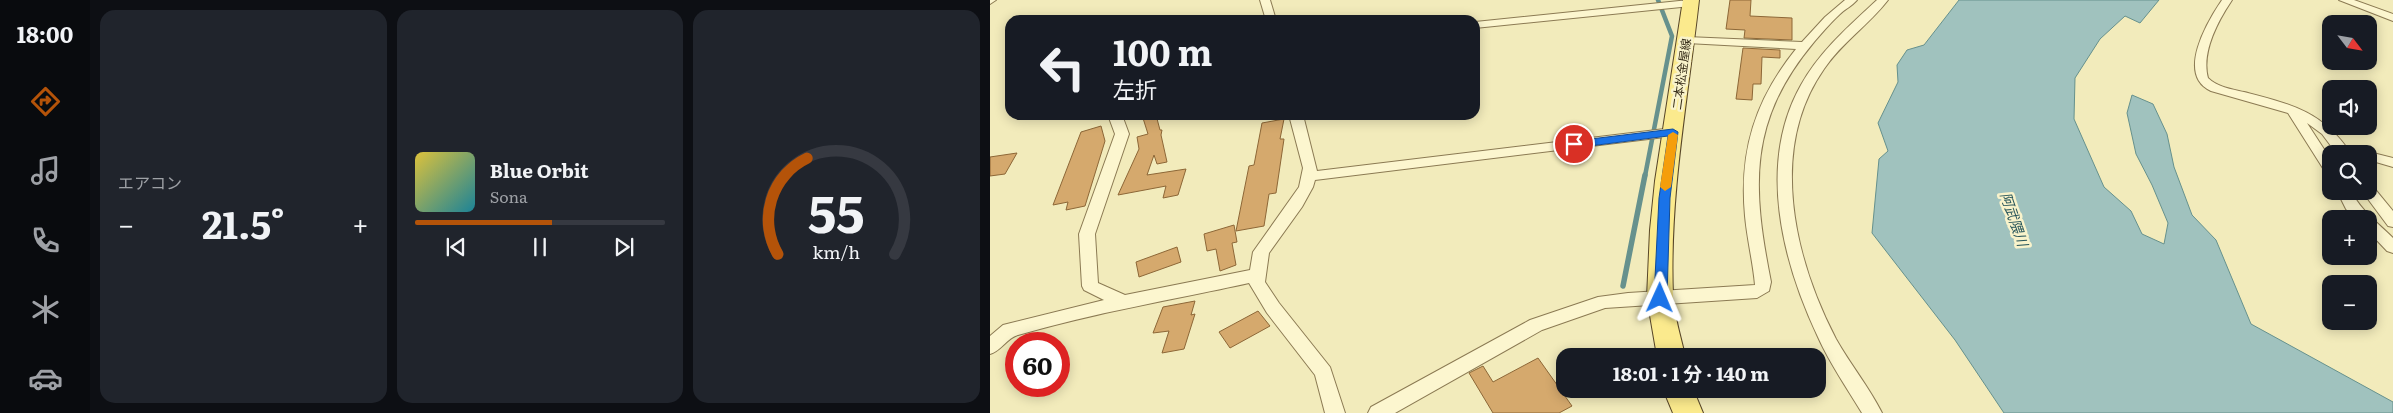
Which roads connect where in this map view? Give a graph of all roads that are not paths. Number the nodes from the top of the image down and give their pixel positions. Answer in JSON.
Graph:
{"nodes":[{"id":1,"x":1265,"y":0,"type":"edge"},
{"id":2,"x":1852,"y":0,"type":"edge"},
{"id":3,"x":1882,"y":0,"type":"edge"},
{"id":4,"x":2227,"y":0,"type":"edge"},
{"id":5,"x":2344,"y":0,"type":"edge"},
{"id":6,"x":1691,"y":2,"type":"edge"},
{"id":7,"x":1270,"y":15,"type":"edge"},
{"id":8,"x":2393,"y":18,"type":"edge"},
{"id":9,"x":1480,"y":24,"type":"edge"},
{"id":10,"x":1686,"y":40,"type":"junction"},
{"id":11,"x":1804,"y":46,"type":"junction"},
{"id":12,"x":2294,"y":112,"type":"junction"},
{"id":13,"x":1120,"y":120,"type":"edge"},
{"id":14,"x":1297,"y":120,"type":"edge"},
{"id":15,"x":1662,"y":134,"type":"junction"},
{"id":16,"x":2337,"y":145,"type":"edge"},
{"id":17,"x":2322,"y":156,"type":"edge"},
{"id":18,"x":2377,"y":158,"type":"edge"},
{"id":19,"x":2393,"y":163,"type":"edge"},
{"id":20,"x":1309,"y":176,"type":"junction"},
{"id":21,"x":2376,"y":200,"type":"edge"},
{"id":22,"x":2393,"y":222,"type":"edge"},
{"id":23,"x":2377,"y":231,"type":"edge"},
{"id":24,"x":2393,"y":247,"type":"edge"},
{"id":25,"x":1257,"y":275,"type":"junction"},
{"id":26,"x":1660,"y":298,"type":"junction"},
{"id":27,"x":1123,"y":302,"type":"junction"},
{"id":28,"x":990,"y":347,"type":"edge"},
{"id":29,"x":1669,"y":348,"type":"edge"},
{"id":30,"x":1682,"y":398,"type":"edge"},
{"id":31,"x":1335,"y":413,"type":"edge"},
{"id":32,"x":1378,"y":413,"type":"edge"},
{"id":33,"x":1688,"y":413,"type":"edge"},
{"id":34,"x":1872,"y":413,"type":"edge"}],
"edges":[{"from":1,"to":7,"type":"street"},
{"from":2,"to":11,"type":"street"},
{"from":3,"to":34,"type":"street"},
{"from":4,"to":12,"type":"street"},
{"from":5,"to":8,"type":"street"},
{"from":6,"to":9,"type":"street"},
{"from":6,"to":10,"type":"main road","name":"二本松金屋線"},
{"from":10,"to":11,"type":"street"},
{"from":10,"to":15,"type":"main road","name":"二本松金屋線"},
{"from":11,"to":26,"type":"street"},
{"from":12,"to":16,"type":"street"},
{"from":12,"to":17,"type":"street"},
{"from":13,"to":27,"type":"street"},
{"from":14,"to":20,"type":"street"},
{"from":15,"to":20,"type":"street"},
{"from":15,"to":26,"type":"main road","name":"二本松金屋線"},
{"from":18,"to":19,"type":"street"},
{"from":20,"to":25,"type":"street"},
{"from":21,"to":22,"type":"street"},
{"from":23,"to":24,"type":"street"},
{"from":25,"to":27,"type":"street"},
{"from":25,"to":31,"type":"street"},
{"from":26,"to":29,"type":"main road","name":"二本松金屋線"},
{"from":26,"to":32,"type":"street"},
{"from":27,"to":28,"type":"street"},
{"from":30,"to":33,"type":"main road"}]}
